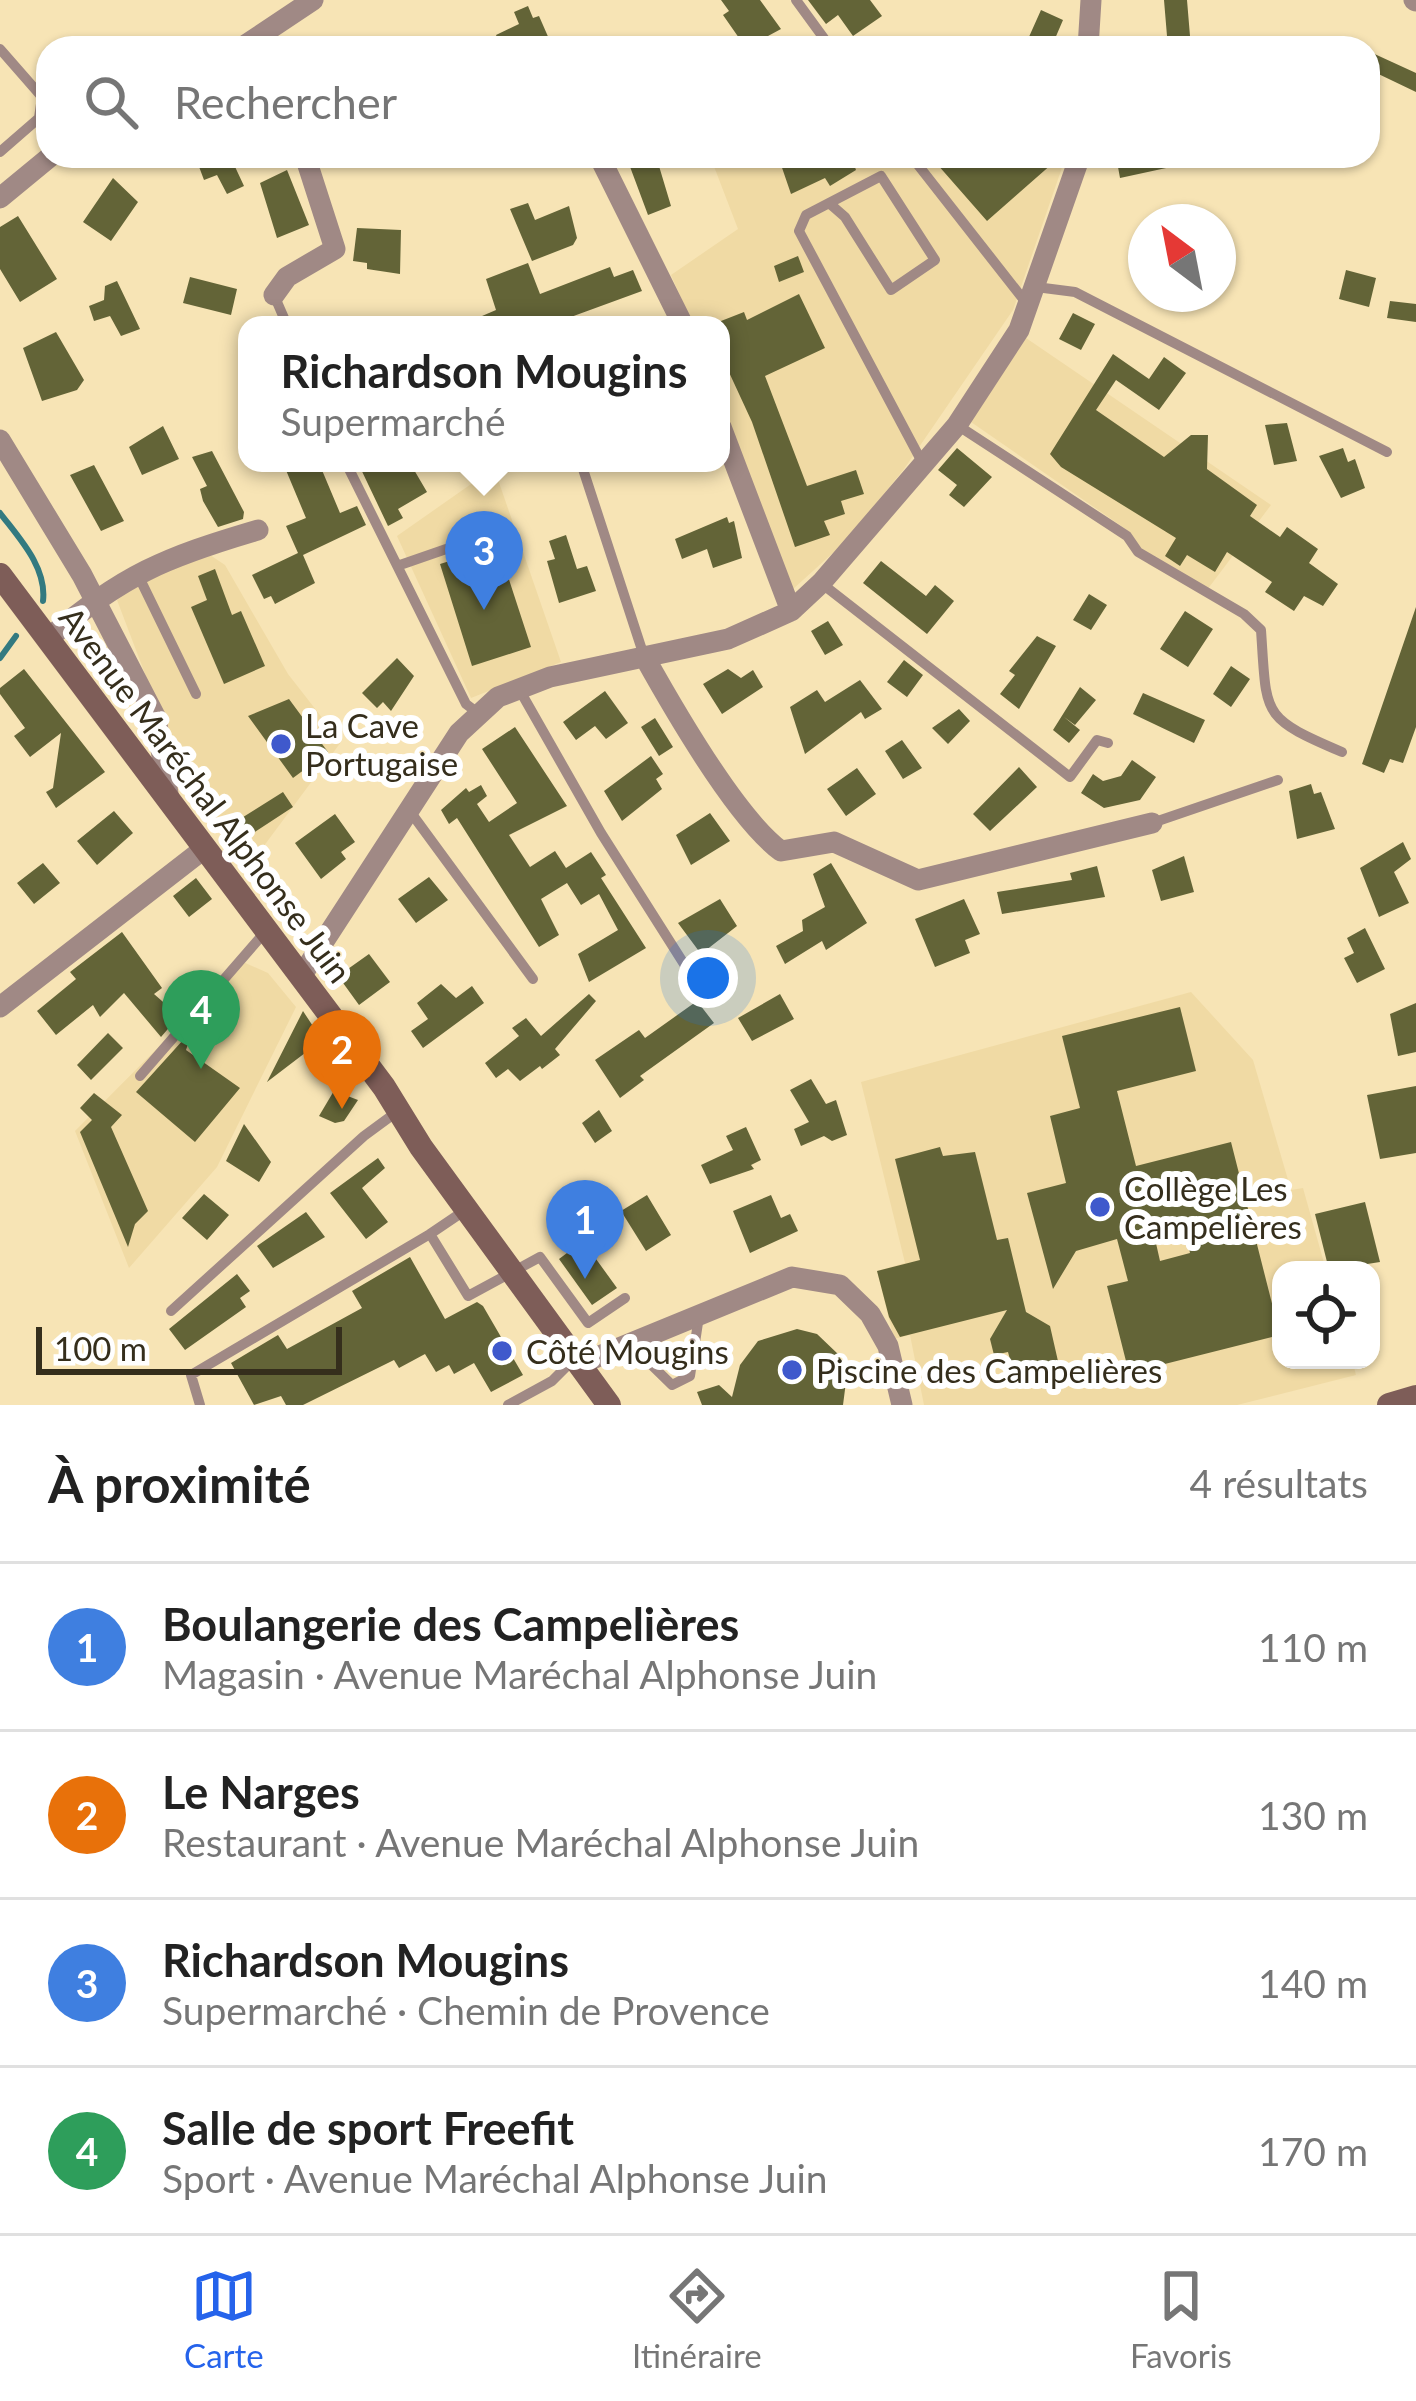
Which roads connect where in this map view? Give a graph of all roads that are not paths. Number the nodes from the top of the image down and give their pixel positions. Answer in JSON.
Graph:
{"nodes":[{"id":1,"x":313,"y":0,"type":"edge"},
{"id":2,"x":796,"y":0,"type":"edge"},
{"id":3,"x":1091,"y":0,"type":"edge"},
{"id":4,"x":259,"y":36,"type":"edge"},
{"id":5,"x":823,"y":36,"type":"edge"},
{"id":6,"x":1089,"y":36,"type":"edge"},
{"id":7,"x":0,"y":49,"type":"edge"},
{"id":8,"x":36,"y":90,"type":"edge"},
{"id":9,"x":36,"y":121,"type":"edge"},
{"id":10,"x":0,"y":152,"type":"edge"},
{"id":11,"x":36,"y":168,"type":"edge"},
{"id":12,"x":309,"y":168,"type":"edge"},
{"id":13,"x":605,"y":168,"type":"edge"},
{"id":14,"x":921,"y":168,"type":"edge"},
{"id":15,"x":1076,"y":168,"type":"edge"},
{"id":16,"x":0,"y":198,"type":"edge"},
{"id":17,"x":829,"y":203,"type":"junction"},
{"id":18,"x":274,"y":295,"type":"joint"},
{"id":19,"x":1032,"y":297,"type":"junction"},
{"id":20,"x":283,"y":316,"type":"edge"},
{"id":21,"x":679,"y":316,"type":"edge"},
{"id":22,"x":957,"y":424,"type":"junction"},
{"id":23,"x":0,"y":440,"type":"edge"},
{"id":24,"x":730,"y":451,"type":"edge"},
{"id":25,"x":1387,"y":452,"type":"dead end"},
{"id":26,"x":922,"y":462,"type":"junction"},
{"id":27,"x":351,"y":472,"type":"edge"},
{"id":28,"x":584,"y":472,"type":"edge"},
{"id":29,"x":258,"y":530,"type":"dead end"},
{"id":30,"x":475,"y":538,"type":"dead end"},
{"id":31,"x":400,"y":565,"type":"junction"},
{"id":32,"x":137,"y":573,"type":"junction"},
{"id":33,"x":0,"y":575,"type":"edge"},
{"id":34,"x":821,"y":583,"type":"junction"},
{"id":35,"x":92,"y":599,"type":"junction"},
{"id":36,"x":791,"y":610,"type":"junction"},
{"id":37,"x":49,"y":638,"type":"junction"},
{"id":38,"x":644,"y":656,"type":"junction"},
{"id":39,"x":519,"y":688,"type":"junction"},
{"id":40,"x":196,"y":694,"type":"dead end"},
{"id":41,"x":478,"y":713,"type":"junction"},
{"id":42,"x":1108,"y":743,"type":"dead end"},
{"id":43,"x":1342,"y":752,"type":"dead end"},
{"id":44,"x":1278,"y":780,"type":"dead end"},
{"id":45,"x":170,"y":803,"type":"junction"},
{"id":46,"x":409,"y":810,"type":"junction"},
{"id":47,"x":1152,"y":823,"type":"joint"},
{"id":48,"x":205,"y":848,"type":"junction"},
{"id":49,"x":267,"y":930,"type":"junction"},
{"id":50,"x":302,"y":975,"type":"junction"},
{"id":51,"x":692,"y":975,"type":"dead end"},
{"id":52,"x":533,"y":979,"type":"dead end"},
{"id":53,"x":0,"y":1007,"type":"edge"},
{"id":54,"x":140,"y":1076,"type":"dead end"},
{"id":55,"x":398,"y":1111,"type":"junction"},
{"id":56,"x":466,"y":1209,"type":"junction"},
{"id":57,"x":430,"y":1234,"type":"junction"},
{"id":58,"x":512,"y":1272,"type":"junction"},
{"id":59,"x":625,"y":1298,"type":"dead end"},
{"id":60,"x":172,"y":1311,"type":"dead end"},
{"id":61,"x":699,"y":1314,"type":"junction"},
{"id":62,"x":629,"y":1343,"type":"junction"},
{"id":63,"x":578,"y":1361,"type":"junction"},
{"id":64,"x":1416,"y":1397,"type":"edge"},
{"id":65,"x":200,"y":1405,"type":"edge"},
{"id":66,"x":508,"y":1405,"type":"edge"},
{"id":67,"x":608,"y":1405,"type":"edge"},
{"id":68,"x":902,"y":1405,"type":"edge"},
{"id":69,"x":1389,"y":1405,"type":"edge"}],
"edges":[{"from":1,"to":4,"type":"street"},
{"from":2,"to":5,"type":"lane"},
{"from":3,"to":6,"type":"street"},
{"from":7,"to":8,"type":"lane"},
{"from":9,"to":10,"type":"lane"},
{"from":11,"to":16,"type":"street"},
{"from":12,"to":18,"type":"street"},
{"from":13,"to":21,"type":"street"},
{"from":14,"to":19,"type":"lane"},
{"from":15,"to":19,"type":"street"},
{"from":17,"to":17,"type":"lane"},
{"from":17,"to":26,"type":"lane"},
{"from":18,"to":20,"type":"lane"},
{"from":19,"to":22,"type":"street"},
{"from":19,"to":25,"type":"lane"},
{"from":22,"to":26,"type":"street"},
{"from":22,"to":43,"type":"lane"},
{"from":23,"to":35,"type":"street"},
{"from":24,"to":36,"type":"street"},
{"from":26,"to":34,"type":"street"},
{"from":27,"to":31,"type":"lane"},
{"from":28,"to":38,"type":"lane"},
{"from":29,"to":32,"type":"street"},
{"from":30,"to":31,"type":"lane"},
{"from":31,"to":41,"type":"lane"},
{"from":32,"to":35,"type":"street"},
{"from":32,"to":40,"type":"lane"},
{"from":33,"to":37,"type":"main road","name":"Avenue Maréchal Alphonse Juin"},
{"from":34,"to":36,"type":"street"},
{"from":34,"to":42,"type":"lane"},
{"from":35,"to":37,"type":"street"},
{"from":35,"to":45,"type":"street"},
{"from":36,"to":38,"type":"street"},
{"from":37,"to":45,"type":"main road","name":"Avenue Maréchal Alphonse Juin"},
{"from":38,"to":39,"type":"street"},
{"from":38,"to":47,"type":"street"},
{"from":39,"to":41,"type":"street"},
{"from":39,"to":51,"type":"lane"},
{"from":41,"to":46,"type":"street"},
{"from":44,"to":47,"type":"lane"},
{"from":45,"to":48,"type":"main road","name":"Avenue Maréchal Alphonse Juin"},
{"from":46,"to":50,"type":"street"},
{"from":46,"to":52,"type":"lane"},
{"from":48,"to":49,"type":"main road","name":"Avenue Maréchal Alphonse Juin"},
{"from":48,"to":53,"type":"street"},
{"from":49,"to":50,"type":"main road","name":"Avenue Maréchal Alphonse Juin"},
{"from":49,"to":54,"type":"lane"},
{"from":50,"to":55,"type":"main road","name":"Avenue Maréchal Alphonse Juin"},
{"from":55,"to":56,"type":"main road","name":"Avenue Maréchal Alphonse Juin"},
{"from":55,"to":60,"type":"lane"},
{"from":56,"to":57,"type":"lane"},
{"from":56,"to":58,"type":"main road","name":"Avenue Maréchal Alphonse Juin"},
{"from":57,"to":58,"type":"lane"},
{"from":57,"to":65,"type":"lane"},
{"from":58,"to":59,"type":"lane"},
{"from":58,"to":63,"type":"main road","name":"Avenue Maréchal Alphonse Juin"},
{"from":61,"to":62,"type":"street"},
{"from":61,"to":62,"type":"lane"},
{"from":61,"to":68,"type":"street"},
{"from":62,"to":63,"type":"street"},
{"from":63,"to":66,"type":"lane"},
{"from":63,"to":67,"type":"main road","name":"Avenue Maréchal Alphonse Juin"},
{"from":64,"to":69,"type":"main road"}]}
